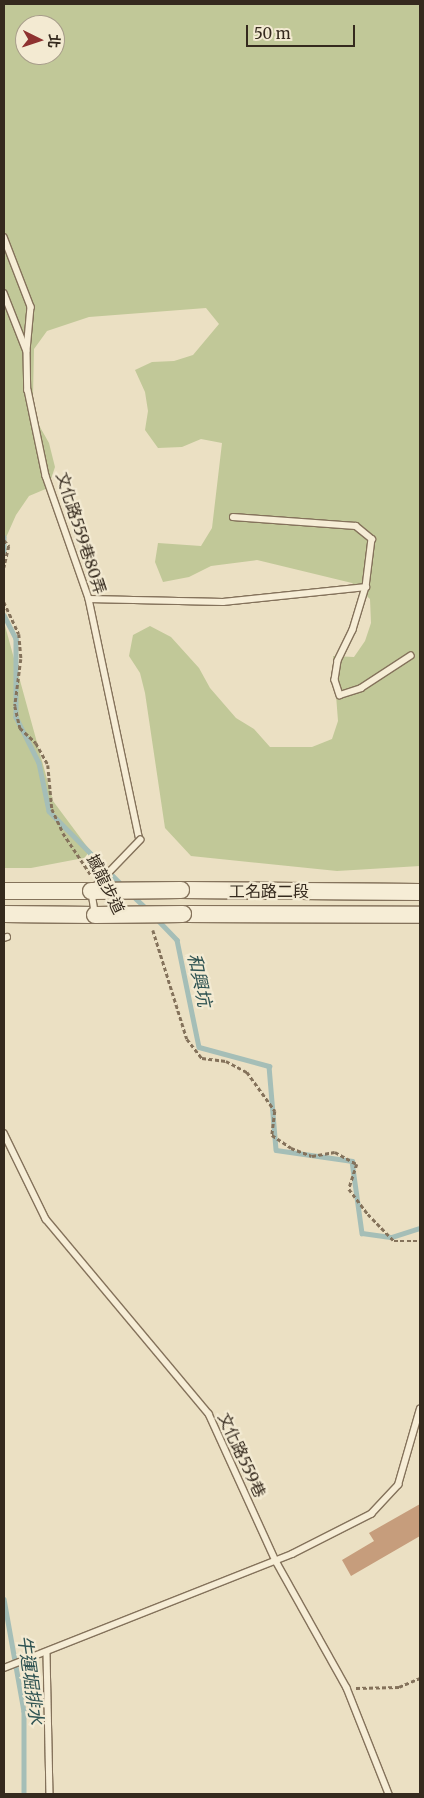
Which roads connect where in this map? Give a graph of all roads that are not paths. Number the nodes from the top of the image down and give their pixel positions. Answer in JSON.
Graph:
{"nodes":[{"id":1,"x":4,"y":237,"type":"edge"},
{"id":2,"x":4,"y":293,"type":"edge"},
{"id":3,"x":27,"y":351,"type":"junction"},
{"id":4,"x":233,"y":517,"type":"dead end"},
{"id":5,"x":366,"y":587,"type":"junction"},
{"id":6,"x":89,"y":600,"type":"junction"},
{"id":7,"x":410,"y":656,"type":"dead end"},
{"id":8,"x":92,"y":886,"type":"junction"},
{"id":9,"x":4,"y":892,"type":"edge"},
{"id":10,"x":420,"y":892,"type":"edge"},
{"id":11,"x":4,"y":914,"type":"edge"},
{"id":12,"x":95,"y":915,"type":"junction"},
{"id":13,"x":420,"y":915,"type":"edge"},
{"id":14,"x":4,"y":1133,"type":"edge"},
{"id":15,"x":420,"y":1408,"type":"edge"},
{"id":16,"x":276,"y":1561,"type":"junction"},
{"id":17,"x":47,"y":1653,"type":"junction"},
{"id":18,"x":4,"y":1668,"type":"edge"},
{"id":19,"x":50,"y":1794,"type":"edge"},
{"id":20,"x":389,"y":1794,"type":"edge"}],
"edges":[{"from":1,"to":3,"type":"lane","name":"文化路559巷80弄"},
{"from":2,"to":3,"type":"lane"},
{"from":3,"to":6,"type":"lane","name":"文化路559巷80弄"},
{"from":4,"to":5,"type":"lane"},
{"from":5,"to":6,"type":"lane"},
{"from":5,"to":7,"type":"lane"},
{"from":6,"to":8,"type":"lane","name":"文化路559巷80弄","bridge":true},
{"from":8,"to":9,"type":"main road"},
{"from":8,"to":10,"type":"main road","name":"工名路二段","bridge":true},
{"from":8,"to":12,"type":"lane","bridge":true},
{"from":11,"to":12,"type":"main road"},
{"from":12,"to":13,"type":"main road","name":"工名路二段","bridge":true},
{"from":14,"to":16,"type":"lane","name":"文化路559巷"},
{"from":15,"to":16,"type":"lane"},
{"from":16,"to":17,"type":"lane"},
{"from":16,"to":20,"type":"lane","name":"文化路559巷"},
{"from":17,"to":18,"type":"lane"},
{"from":17,"to":19,"type":"lane"}]}
